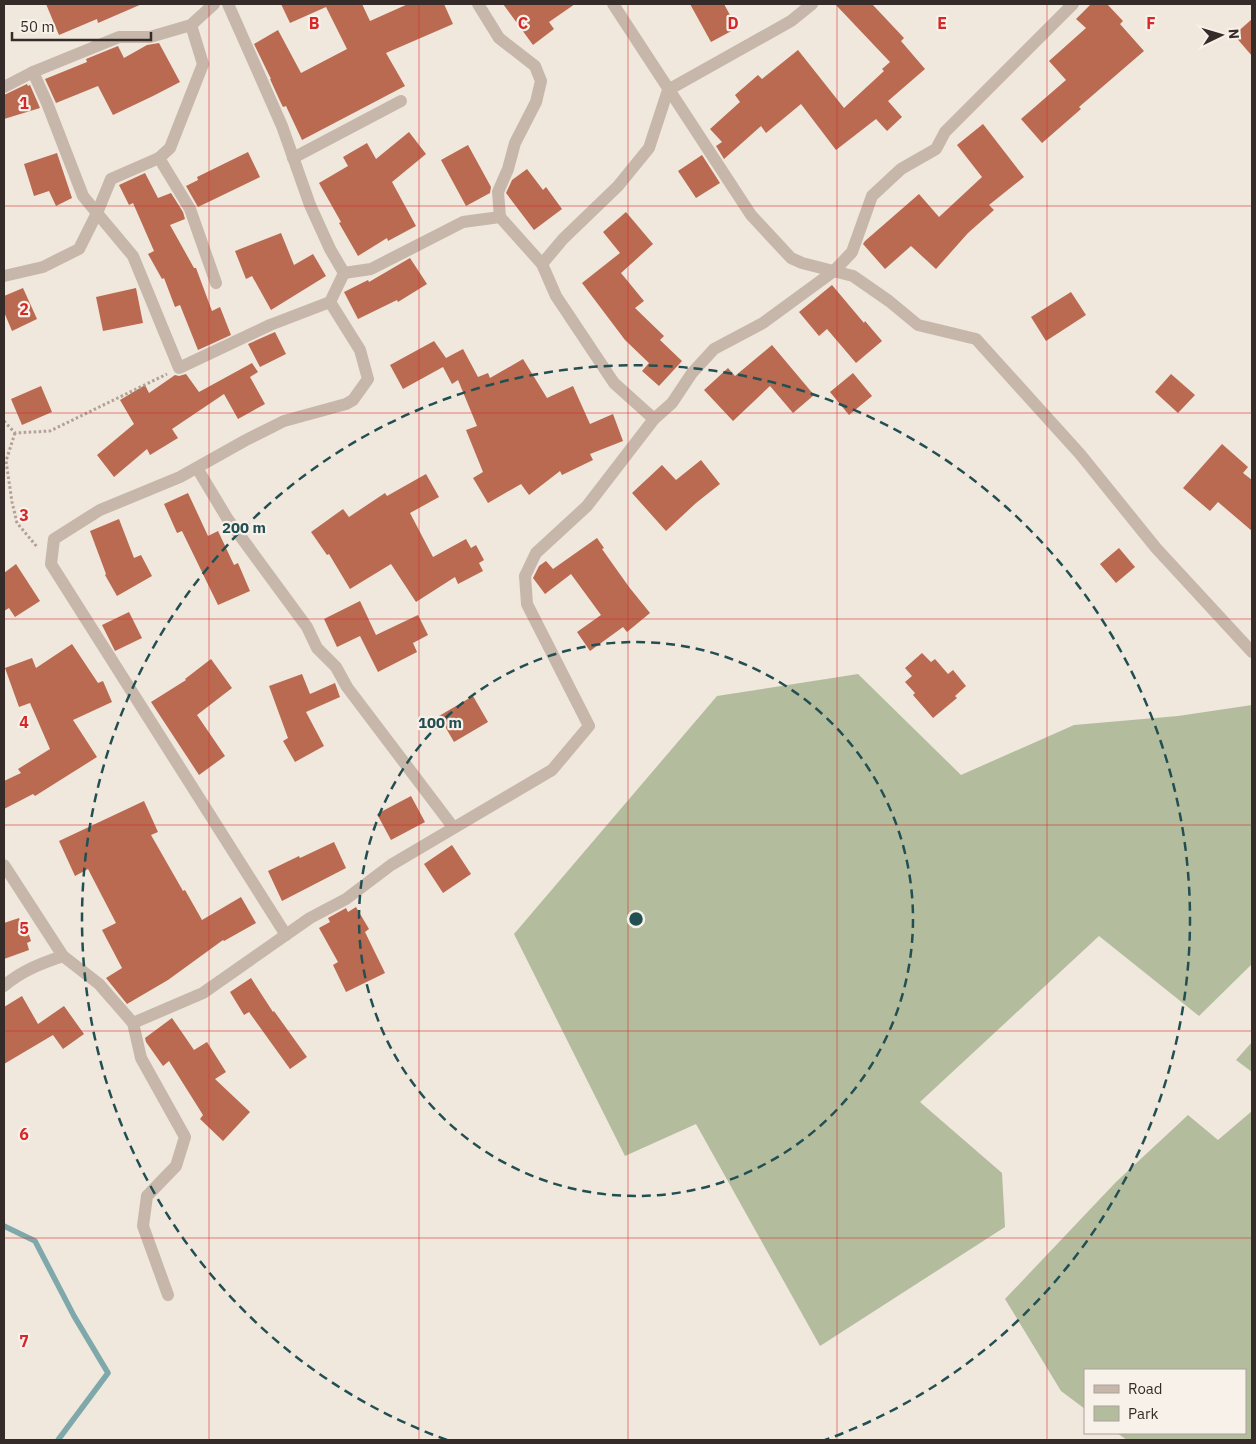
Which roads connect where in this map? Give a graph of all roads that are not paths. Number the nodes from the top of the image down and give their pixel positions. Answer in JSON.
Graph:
{"nodes":[{"id":1,"x":214,"y":4,"type":"edge"},
{"id":2,"x":228,"y":4,"type":"edge"},
{"id":3,"x":478,"y":4,"type":"edge"},
{"id":4,"x":613,"y":4,"type":"edge"},
{"id":5,"x":812,"y":4,"type":"edge"},
{"id":6,"x":1073,"y":4,"type":"edge"},
{"id":7,"x":191,"y":25,"type":"junction"},
{"id":8,"x":33,"y":72,"type":"junction"},
{"id":9,"x":4,"y":87,"type":"edge"},
{"id":10,"x":668,"y":90,"type":"junction"},
{"id":11,"x":401,"y":101,"type":"dead end"},
{"id":12,"x":159,"y":158,"type":"junction"},
{"id":13,"x":293,"y":158,"type":"junction"},
{"id":14,"x":97,"y":213,"type":"junction"},
{"id":15,"x":500,"y":217,"type":"junction"},
{"id":16,"x":542,"y":264,"type":"junction"},
{"id":17,"x":834,"y":271,"type":"junction"},
{"id":18,"x":344,"y":273,"type":"junction"},
{"id":19,"x":4,"y":276,"type":"edge"},
{"id":20,"x":216,"y":283,"type":"dead end"},
{"id":21,"x":330,"y":302,"type":"junction"},
{"id":22,"x":654,"y":419,"type":"junction"},
{"id":23,"x":197,"y":468,"type":"junction"},
{"id":24,"x":1252,"y":652,"type":"edge"},
{"id":25,"x":453,"y":827,"type":"junction"},
{"id":26,"x":4,"y":865,"type":"edge"},
{"id":27,"x":286,"y":934,"type":"junction"},
{"id":28,"x":63,"y":956,"type":"junction"},
{"id":29,"x":4,"y":986,"type":"edge"},
{"id":30,"x":133,"y":1023,"type":"junction"},
{"id":31,"x":168,"y":1295,"type":"dead end"}],
"edges":[{"from":1,"to":7,"type":"street"},
{"from":2,"to":13,"type":"street"},
{"from":3,"to":15,"type":"street"},
{"from":4,"to":10,"type":"street"},
{"from":5,"to":10,"type":"street"},
{"from":6,"to":17,"type":"street"},
{"from":7,"to":8,"type":"street"},
{"from":7,"to":12,"type":"street"},
{"from":8,"to":9,"type":"street"},
{"from":8,"to":14,"type":"street"},
{"from":10,"to":16,"type":"street"},
{"from":10,"to":17,"type":"street"},
{"from":11,"to":13,"type":"street"},
{"from":12,"to":14,"type":"street"},
{"from":12,"to":20,"type":"street"},
{"from":13,"to":18,"type":"street"},
{"from":14,"to":19,"type":"street"},
{"from":14,"to":21,"type":"street"},
{"from":15,"to":16,"type":"street"},
{"from":15,"to":18,"type":"street"},
{"from":16,"to":22,"type":"street"},
{"from":17,"to":22,"type":"street"},
{"from":17,"to":24,"type":"street"},
{"from":18,"to":21,"type":"street"},
{"from":21,"to":23,"type":"street"},
{"from":22,"to":25,"type":"street"},
{"from":23,"to":25,"type":"street"},
{"from":23,"to":27,"type":"street"},
{"from":25,"to":27,"type":"street"},
{"from":26,"to":28,"type":"street"},
{"from":27,"to":30,"type":"street"},
{"from":28,"to":29,"type":"street"},
{"from":28,"to":30,"type":"street"},
{"from":30,"to":31,"type":"street"}]}
